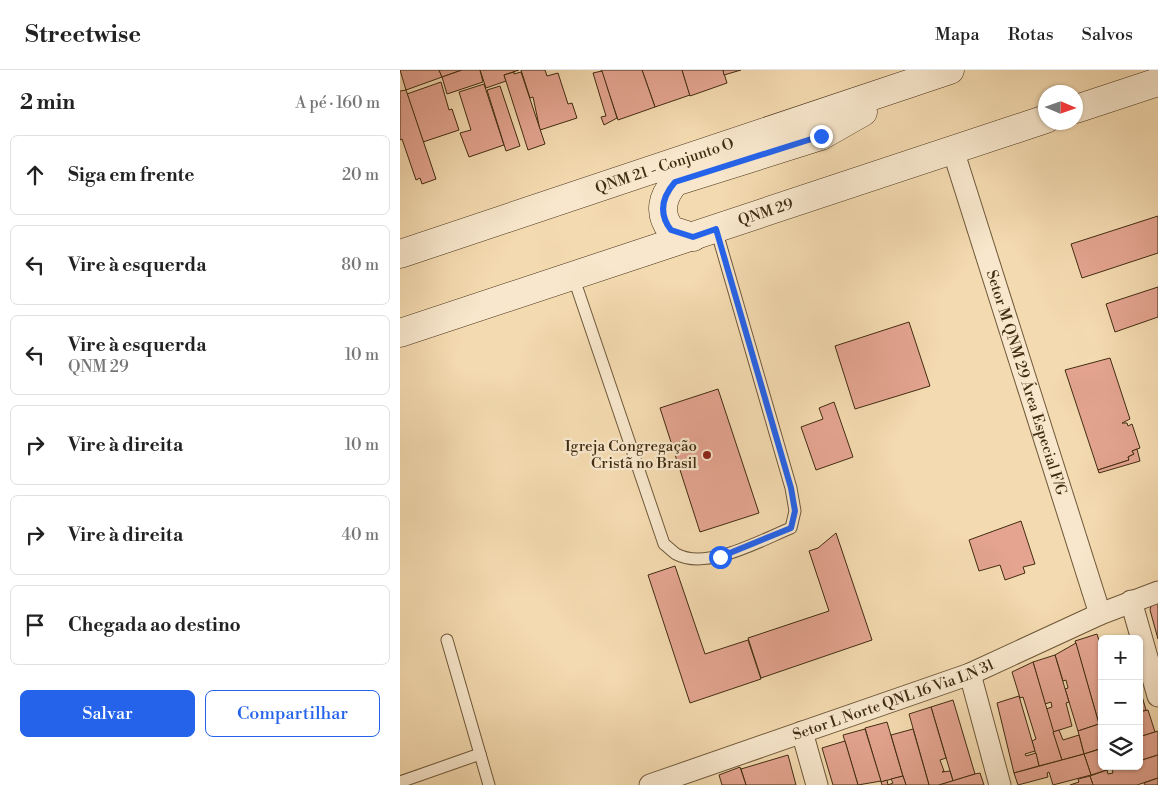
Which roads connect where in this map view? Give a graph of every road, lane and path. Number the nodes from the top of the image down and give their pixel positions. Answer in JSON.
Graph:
{"nodes":[{"id":1,"x":1140,"y":70,"type":"edge"},
{"id":2,"x":930,"y":75,"type":"edge"},
{"id":3,"x":1158,"y":82,"type":"edge"},
{"id":4,"x":1083,"y":89,"type":"edge"},
{"id":5,"x":1083,"y":107,"type":"edge"},
{"id":6,"x":1038,"y":111,"type":"edge"},
{"id":7,"x":1038,"y":122,"type":"edge"},
{"id":8,"x":1001,"y":134,"type":"junction"},
{"id":9,"x":953,"y":150,"type":"junction"},
{"id":10,"x":704,"y":233,"type":"junction"},
{"id":11,"x":400,"y":254,"type":"edge"},
{"id":12,"x":573,"y":275,"type":"junction"},
{"id":13,"x":400,"y":333,"type":"edge"},
{"id":14,"x":1158,"y":592,"type":"edge"},
{"id":15,"x":1131,"y":601,"type":"junction"},
{"id":16,"x":1100,"y":614,"type":"junction"},
{"id":17,"x":447,"y":640,"type":"dead end"},
{"id":18,"x":970,"y":674,"type":"junction"},
{"id":19,"x":1158,"y":696,"type":"edge"},
{"id":20,"x":802,"y":732,"type":"junction"},
{"id":21,"x":480,"y":754,"type":"junction"},
{"id":22,"x":400,"y":782,"type":"edge"},
{"id":23,"x":489,"y":785,"type":"edge"},
{"id":24,"x":650,"y":785,"type":"edge"},
{"id":25,"x":817,"y":785,"type":"edge"},
{"id":26,"x":1000,"y":785,"type":"edge"}],
"edges":[{"from":1,"to":4,"type":"main road"},
{"from":2,"to":10,"type":"main road"},
{"from":2,"to":11,"type":"main road","name":"QNM 21 - Conjunto O"},
{"from":3,"to":5,"type":"main road"},
{"from":6,"to":8,"type":"main road"},
{"from":7,"to":8,"type":"main road","name":"QNM 29"},
{"from":8,"to":9,"type":"main road","name":"QNM 29"},
{"from":9,"to":10,"type":"main road","name":"QNM 29"},
{"from":9,"to":16,"type":"street","name":"Setor M QNM 29 Área Especial F/G"},
{"from":10,"to":12,"type":"main road","name":"QNM 29"},
{"from":10,"to":12,"type":"lane"},
{"from":12,"to":13,"type":"main road","name":"QNM 29"},
{"from":14,"to":15,"type":"street","name":"Setor L Norte QNL 16 Via LN 31"},
{"from":15,"to":16,"type":"street","name":"Setor L Norte QNL 16 Via LN 31"},
{"from":15,"to":19,"type":"street"},
{"from":16,"to":18,"type":"street","name":"Setor L Norte QNL 16 Via LN 31"},
{"from":17,"to":21,"type":"lane"},
{"from":18,"to":20,"type":"street","name":"Setor L Norte QNL 16 Via LN 31"},
{"from":18,"to":26,"type":"street"},
{"from":20,"to":24,"type":"street","name":"Setor L Norte QNL 16 Via LN 31"},
{"from":20,"to":25,"type":"street"},
{"from":21,"to":22,"type":"lane"},
{"from":21,"to":23,"type":"lane"}]}
